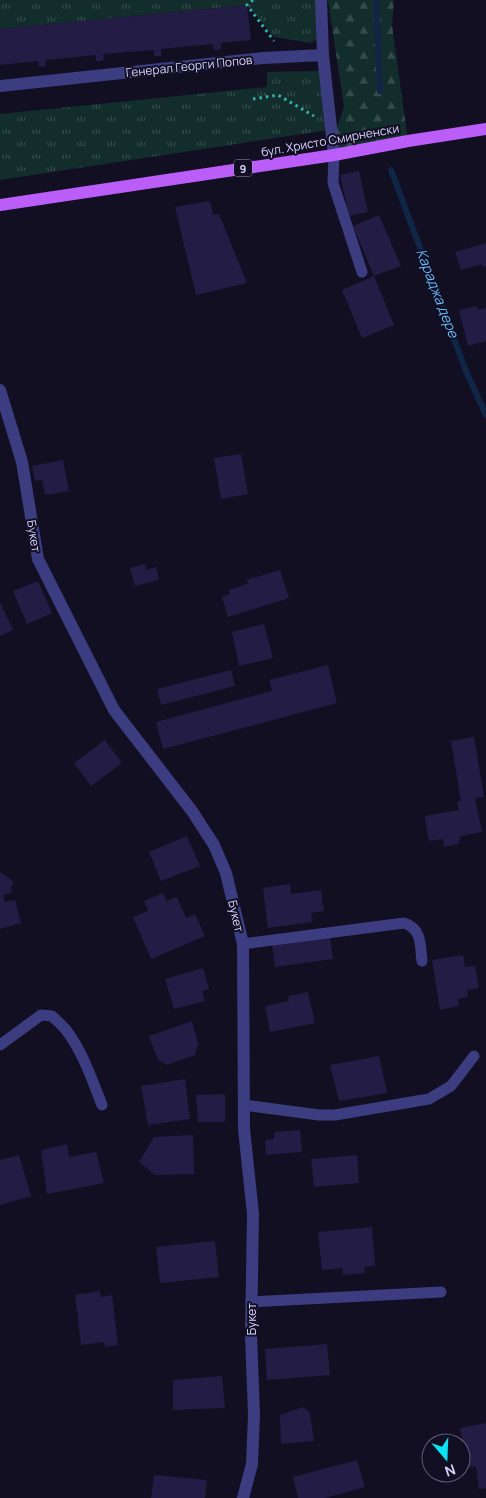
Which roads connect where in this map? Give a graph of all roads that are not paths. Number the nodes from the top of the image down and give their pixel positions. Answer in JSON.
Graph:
{"nodes":[{"id":1,"x":320,"y":0,"type":"edge"},
{"id":2,"x":323,"y":55,"type":"junction"},
{"id":3,"x":0,"y":86,"type":"edge"},
{"id":4,"x":486,"y":129,"type":"edge"},
{"id":5,"x":334,"y":155,"type":"junction"},
{"id":6,"x":0,"y":205,"type":"edge"},
{"id":7,"x":362,"y":272,"type":"dead end"},
{"id":8,"x":0,"y":390,"type":"edge"},
{"id":9,"x":243,"y":944,"type":"junction"},
{"id":10,"x":422,"y":961,"type":"dead end"},
{"id":11,"x":0,"y":1045,"type":"edge"},
{"id":12,"x":474,"y":1056,"type":"dead end"},
{"id":13,"x":102,"y":1104,"type":"dead end"},
{"id":14,"x":244,"y":1105,"type":"junction"},
{"id":15,"x":441,"y":1292,"type":"dead end"},
{"id":16,"x":251,"y":1302,"type":"junction"},
{"id":17,"x":242,"y":1498,"type":"edge"}],
"edges":[{"from":1,"to":2,"type":"street"},
{"from":2,"to":3,"type":"street","name":"Генерал Георги Попов"},
{"from":2,"to":5,"type":"street"},
{"from":4,"to":5,"type":"main road","name":"бул. Христо Смирненски","number":"9"},
{"from":5,"to":6,"type":"main road","name":"бул. Христо Смирненски","number":"9"},
{"from":5,"to":7,"type":"lane"},
{"from":8,"to":9,"type":"street","name":"Букет"},
{"from":9,"to":10,"type":"lane"},
{"from":9,"to":14,"type":"street","name":"Букет"},
{"from":11,"to":13,"type":"lane"},
{"from":12,"to":14,"type":"lane"},
{"from":14,"to":16,"type":"street","name":"Букет"},
{"from":15,"to":16,"type":"lane"},
{"from":16,"to":17,"type":"street","name":"Букет"}]}
